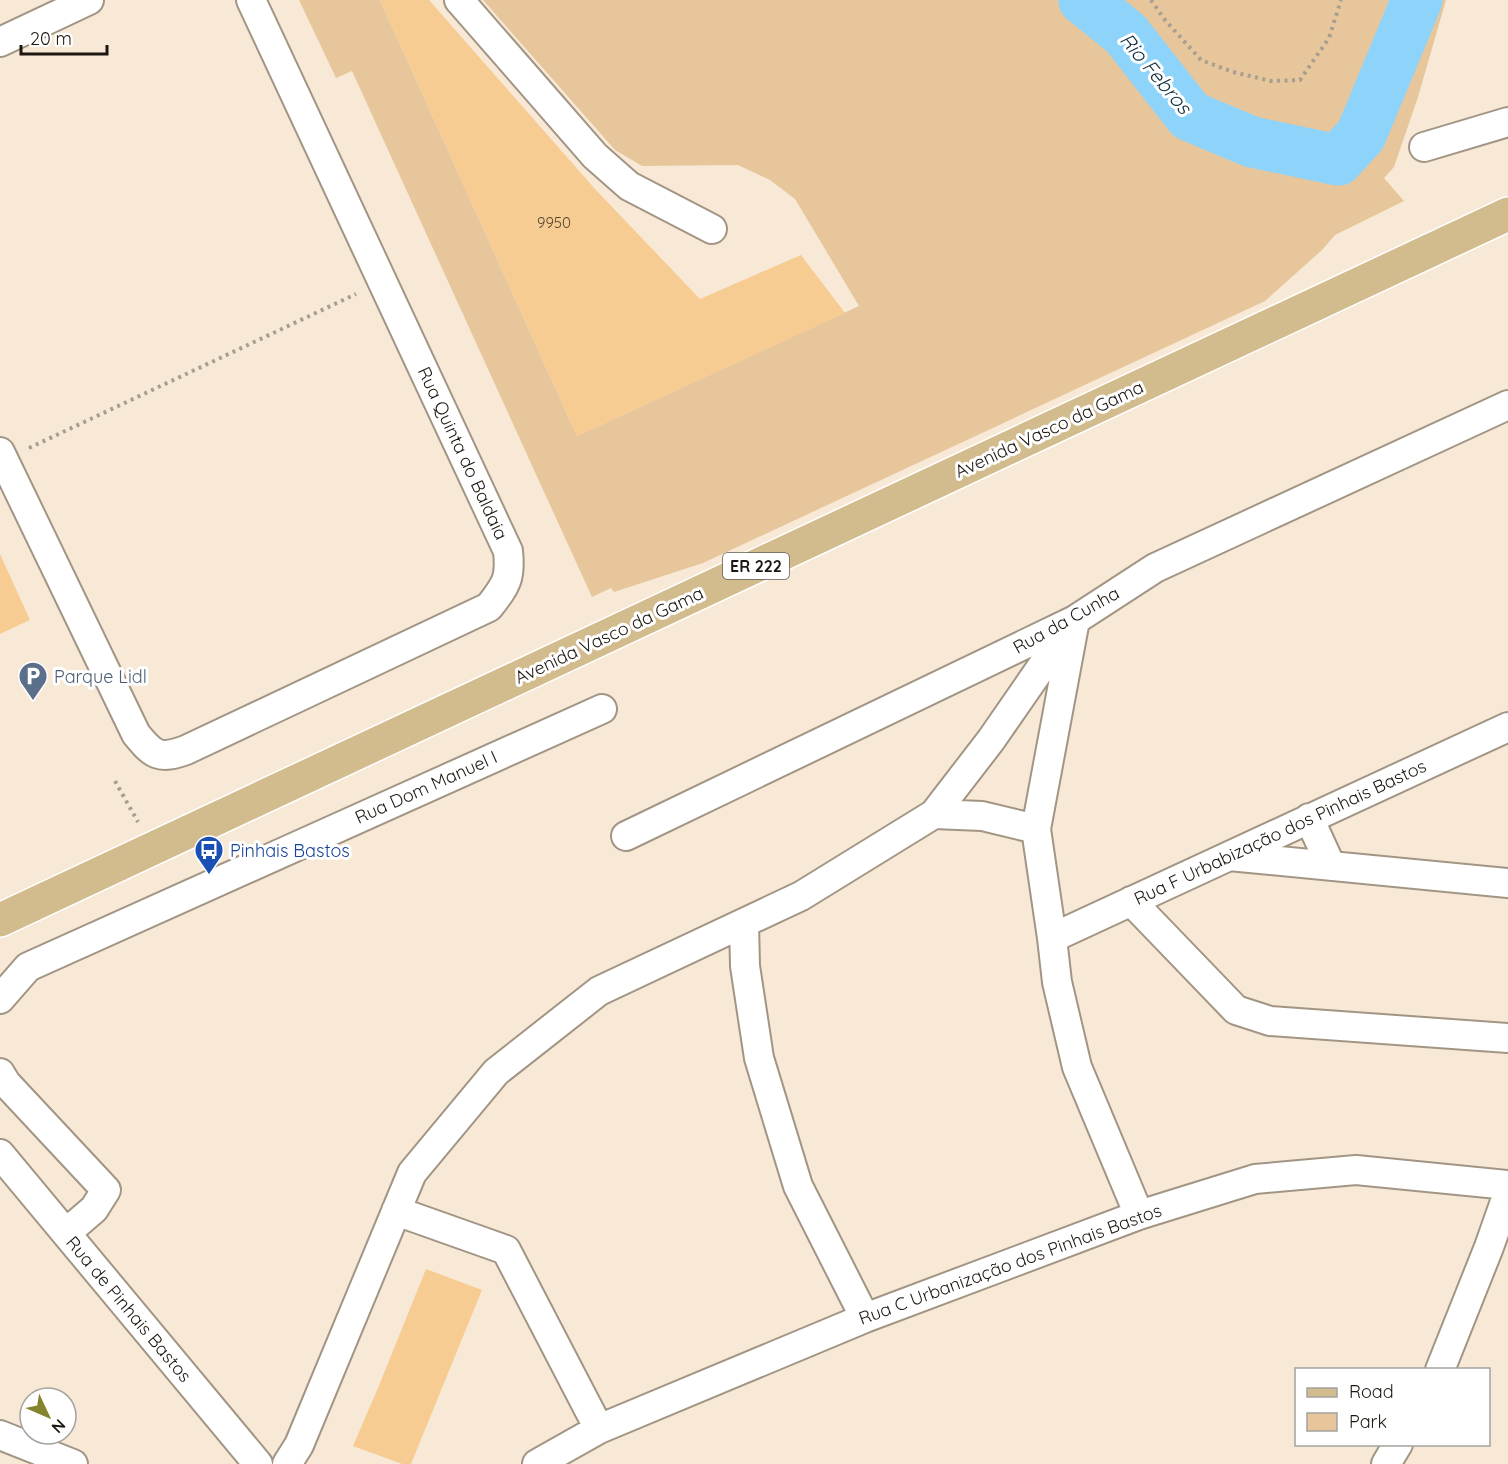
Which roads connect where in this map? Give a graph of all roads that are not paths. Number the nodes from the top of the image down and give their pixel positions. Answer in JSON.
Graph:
{"nodes":[{"id":1,"x":89,"y":0,"type":"edge"},
{"id":2,"x":252,"y":0,"type":"edge"},
{"id":3,"x":459,"y":0,"type":"edge"},
{"id":4,"x":0,"y":42,"type":"edge"},
{"id":5,"x":1508,"y":122,"type":"edge"},
{"id":6,"x":1424,"y":147,"type":"dead end"},
{"id":7,"x":1508,"y":214,"type":"edge"},
{"id":8,"x":712,"y":229,"type":"dead end"},
{"id":9,"x":1508,"y":405,"type":"edge"},
{"id":10,"x":1,"y":457,"type":"edge"},
{"id":11,"x":1075,"y":620,"type":"junction"},
{"id":12,"x":602,"y":708,"type":"dead end"},
{"id":13,"x":1508,"y":727,"type":"edge"},
{"id":14,"x":934,"y":814,"type":"junction"},
{"id":15,"x":1309,"y":818,"type":"junction"},
{"id":16,"x":1036,"y":829,"type":"junction"},
{"id":17,"x":626,"y":837,"type":"dead end"},
{"id":18,"x":1228,"y":856,"type":"junction"},
{"id":19,"x":1331,"y":866,"type":"junction"},
{"id":20,"x":1508,"y":883,"type":"edge"},
{"id":21,"x":1131,"y":901,"type":"junction"},
{"id":22,"x":1,"y":916,"type":"edge"},
{"id":23,"x":744,"y":924,"type":"junction"},
{"id":24,"x":1052,"y":938,"type":"junction"},
{"id":25,"x":0,"y":999,"type":"edge"},
{"id":26,"x":1508,"y":1038,"type":"edge"},
{"id":27,"x":0,"y":1073,"type":"edge"},
{"id":28,"x":0,"y":1154,"type":"edge"},
{"id":29,"x":1508,"y":1185,"type":"edge"},
{"id":30,"x":1508,"y":1193,"type":"edge"},
{"id":31,"x":396,"y":1210,"type":"junction"},
{"id":32,"x":1138,"y":1215,"type":"junction"},
{"id":33,"x":66,"y":1233,"type":"junction"},
{"id":34,"x":865,"y":1318,"type":"junction"},
{"id":35,"x":1441,"y":1368,"type":"edge"},
{"id":36,"x":599,"y":1429,"type":"junction"},
{"id":37,"x":0,"y":1435,"type":"edge"},
{"id":38,"x":1397,"y":1446,"type":"edge"},
{"id":39,"x":73,"y":1464,"type":"edge"},
{"id":40,"x":258,"y":1464,"type":"edge"},
{"id":41,"x":287,"y":1464,"type":"edge"},
{"id":42,"x":537,"y":1464,"type":"edge"},
{"id":43,"x":1386,"y":1464,"type":"edge"}],
"edges":[{"from":1,"to":4,"type":"street"},
{"from":2,"to":10,"type":"street","name":"Rua Quinta do Baldaia"},
{"from":3,"to":8,"type":"street"},
{"from":5,"to":6,"type":"street"},
{"from":7,"to":22,"type":"main road","name":"Avenida Vasco da Gama","number":"ER 222"},
{"from":9,"to":11,"type":"street","name":"Rua da Cunha"},
{"from":11,"to":14,"type":"street"},
{"from":11,"to":16,"type":"street"},
{"from":11,"to":17,"type":"street","name":"Rua da Cunha"},
{"from":12,"to":25,"type":"street","name":"Rua Dom Manuel I"},
{"from":13,"to":15,"type":"street","name":"Rua F Urbabização dos Pinhais Bastos"},
{"from":14,"to":16,"type":"street"},
{"from":14,"to":23,"type":"street"},
{"from":15,"to":18,"type":"street","name":"Rua F Urbabização dos Pinhais Bastos"},
{"from":15,"to":19,"type":"street"},
{"from":16,"to":24,"type":"street"},
{"from":18,"to":19,"type":"street"},
{"from":18,"to":21,"type":"street","name":"Rua F Urbabização dos Pinhais Bastos"},
{"from":19,"to":20,"type":"street"},
{"from":21,"to":24,"type":"street","name":"Rua F Urbabização dos Pinhais Bastos"},
{"from":21,"to":26,"type":"street"},
{"from":23,"to":31,"type":"street"},
{"from":23,"to":34,"type":"street"},
{"from":24,"to":32,"type":"street"},
{"from":27,"to":33,"type":"street"},
{"from":28,"to":33,"type":"street","name":"Rua de Pinhais Bastos"},
{"from":29,"to":32,"type":"street","name":"Rua C Urbanização dos Pinhais Bastos"},
{"from":30,"to":35,"type":"street"},
{"from":31,"to":36,"type":"street"},
{"from":31,"to":41,"type":"street"},
{"from":32,"to":34,"type":"street","name":"Rua C Urbanização dos Pinhais Bastos"},
{"from":33,"to":40,"type":"street","name":"Rua de Pinhais Bastos"},
{"from":34,"to":36,"type":"street","name":"Rua C Urbanização dos Pinhais Bastos"},
{"from":36,"to":42,"type":"street","name":"Rua C Urbanização dos Pinhais Bastos"},
{"from":37,"to":39,"type":"street"},
{"from":38,"to":43,"type":"street"}]}
